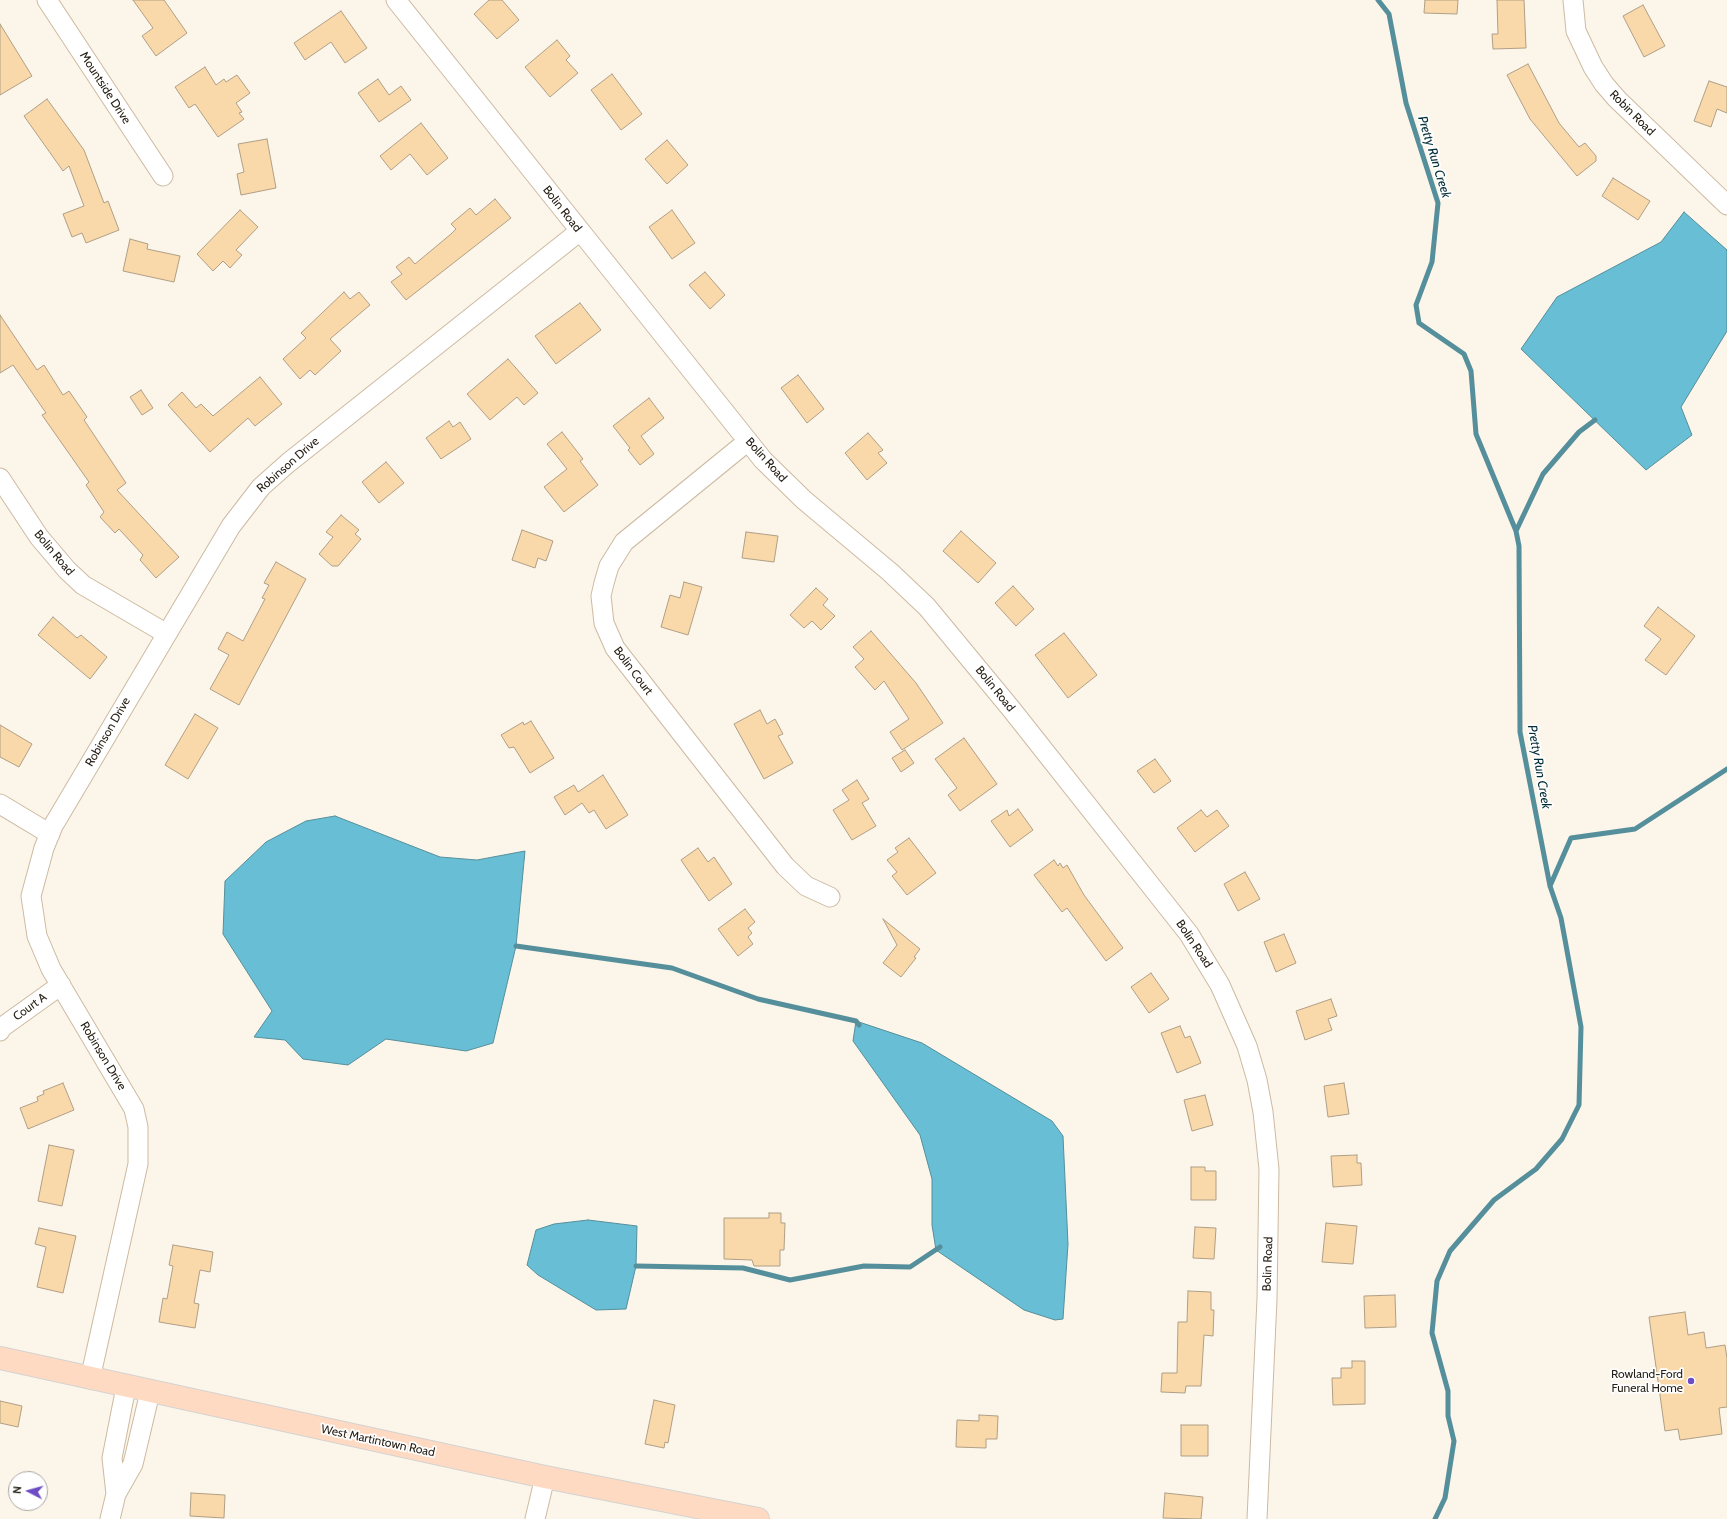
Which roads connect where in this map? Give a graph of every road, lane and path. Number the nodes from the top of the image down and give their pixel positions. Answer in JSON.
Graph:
{"nodes":[{"id":1,"x":47,"y":0,"type":"edge"},
{"id":2,"x":396,"y":0,"type":"edge"},
{"id":3,"x":1572,"y":0,"type":"edge"},
{"id":4,"x":163,"y":176,"type":"dead end"},
{"id":5,"x":1727,"y":205,"type":"edge"},
{"id":6,"x":580,"y":231,"type":"junction"},
{"id":7,"x":748,"y":441,"type":"junction"},
{"id":8,"x":0,"y":478,"type":"edge"},
{"id":9,"x":167,"y":634,"type":"junction"},
{"id":10,"x":0,"y":804,"type":"edge"},
{"id":11,"x":50,"y":834,"type":"junction"},
{"id":12,"x":830,"y":897,"type":"dead end"},
{"id":13,"x":61,"y":985,"type":"junction"},
{"id":14,"x":0,"y":1031,"type":"edge"},
{"id":15,"x":0,"y":1358,"type":"edge"},
{"id":16,"x":90,"y":1379,"type":"junction"},
{"id":17,"x":126,"y":1387,"type":"junction"},
{"id":18,"x":150,"y":1392,"type":"junction"},
{"id":19,"x":545,"y":1477,"type":"junction"},
{"id":20,"x":116,"y":1494,"type":"junction"},
{"id":21,"x":110,"y":1519,"type":"edge"},
{"id":22,"x":536,"y":1519,"type":"edge"},
{"id":23,"x":758,"y":1519,"type":"edge"},
{"id":24,"x":1257,"y":1519,"type":"edge"}],
"edges":[{"from":1,"to":4,"type":"street","name":"Mountside Drive"},
{"from":2,"to":6,"type":"street","name":"Bolin Road"},
{"from":3,"to":5,"type":"street","name":"Robin Road"},
{"from":6,"to":7,"type":"street","name":"Bolin Road"},
{"from":6,"to":9,"type":"street","name":"Robinson Drive"},
{"from":7,"to":12,"type":"street","name":"Bolin Court"},
{"from":7,"to":24,"type":"street","name":"Bolin Road"},
{"from":8,"to":9,"type":"street","name":"Bolin Road"},
{"from":9,"to":11,"type":"street","name":"Robinson Drive"},
{"from":10,"to":11,"type":"street"},
{"from":11,"to":13,"type":"street","name":"Robinson Drive"},
{"from":13,"to":14,"type":"street","name":"Court A"},
{"from":13,"to":16,"type":"street","name":"Robinson Drive"},
{"from":15,"to":16,"type":"main road","name":"West Martintown Road"},
{"from":16,"to":17,"type":"main road","name":"West Martintown Road"},
{"from":17,"to":18,"type":"main road","name":"West Martintown Road"},
{"from":17,"to":20,"type":"street"},
{"from":18,"to":19,"type":"main road","name":"West Martintown Road"},
{"from":18,"to":20,"type":"street"},
{"from":19,"to":22,"type":"street"},
{"from":19,"to":23,"type":"main road","name":"West Martintown Road"},
{"from":20,"to":21,"type":"street"}]}
